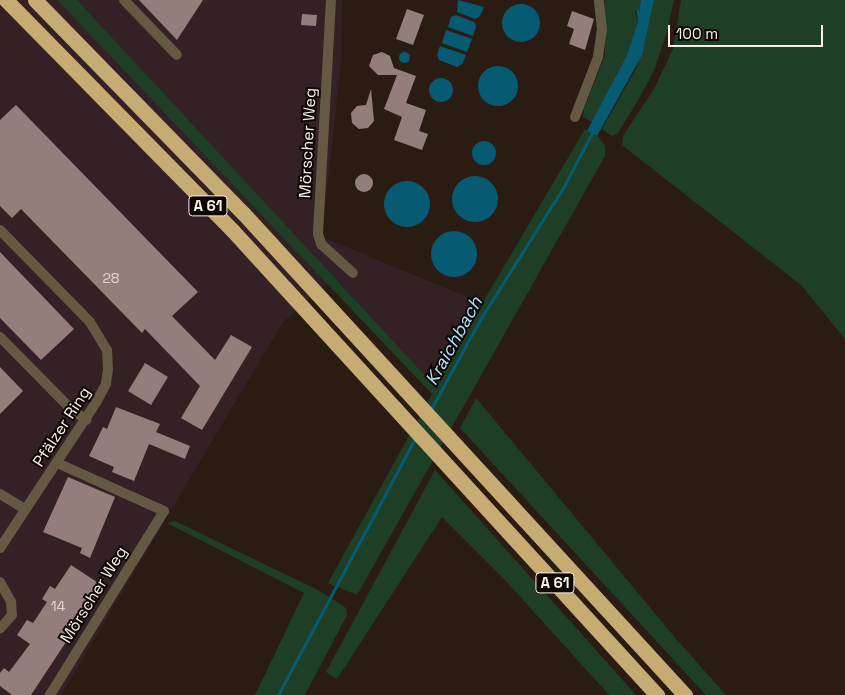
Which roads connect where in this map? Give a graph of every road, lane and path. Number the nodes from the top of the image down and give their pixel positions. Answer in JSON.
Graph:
{"nodes":[{"id":1,"x":6,"y":0,"type":"edge"},
{"id":2,"x":35,"y":0,"type":"edge"},
{"id":3,"x":124,"y":0,"type":"edge"},
{"id":4,"x":331,"y":0,"type":"edge"},
{"id":5,"x":599,"y":0,"type":"edge"},
{"id":6,"x":178,"y":55,"type":"dead end"},
{"id":7,"x":575,"y":117,"type":"dead end"},
{"id":8,"x":0,"y":230,"type":"edge"},
{"id":9,"x":353,"y":273,"type":"dead end"},
{"id":10,"x":0,"y":337,"type":"edge"},
{"id":11,"x":86,"y":420,"type":"junction"},
{"id":12,"x":57,"y":463,"type":"junction"},
{"id":13,"x":0,"y":494,"type":"edge"},
{"id":14,"x":25,"y":509,"type":"junction"},
{"id":15,"x":0,"y":548,"type":"edge"},
{"id":16,"x":0,"y":582,"type":"edge"},
{"id":17,"x":0,"y":629,"type":"edge"},
{"id":18,"x":50,"y":695,"type":"edge"},
{"id":19,"x":657,"y":695,"type":"edge"},
{"id":20,"x":685,"y":695,"type":"edge"}],
"edges":[{"from":1,"to":19,"type":"highway","number":"A 61"},
{"from":2,"to":20,"type":"highway","number":"A 61"},
{"from":3,"to":6,"type":"street"},
{"from":4,"to":9,"type":"street","name":"Mörscher Weg"},
{"from":5,"to":7,"type":"street"},
{"from":8,"to":11,"type":"street","name":"Pfälzer Ring"},
{"from":10,"to":11,"type":"street"},
{"from":11,"to":12,"type":"street","name":"Pfälzer Ring"},
{"from":12,"to":14,"type":"street","name":"Pfälzer Ring"},
{"from":12,"to":18,"type":"street","name":"Mörscher Weg"},
{"from":13,"to":14,"type":"street"},
{"from":14,"to":15,"type":"street","name":"Pfälzer Ring"},
{"from":16,"to":17,"type":"street"}]}
